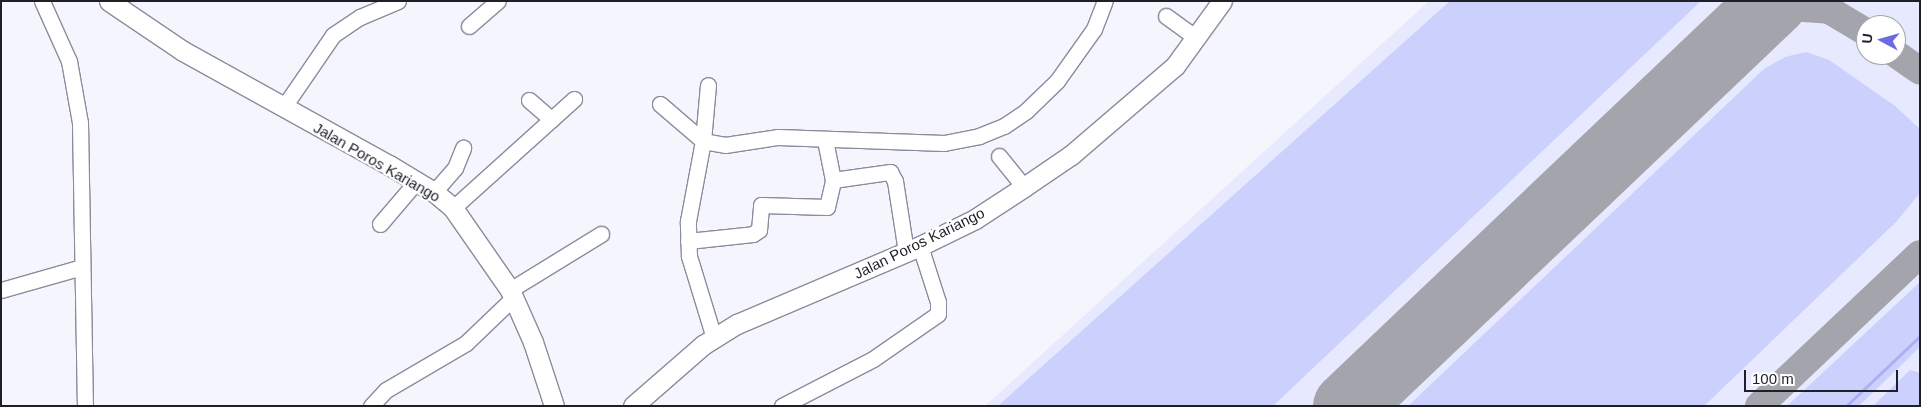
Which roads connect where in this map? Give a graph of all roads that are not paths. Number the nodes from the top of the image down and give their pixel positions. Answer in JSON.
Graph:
{"nodes":[{"id":1,"x":42,"y":1,"type":"edge"},
{"id":2,"x":109,"y":1,"type":"edge"},
{"id":3,"x":398,"y":1,"type":"edge"},
{"id":4,"x":498,"y":1,"type":"edge"},
{"id":5,"x":1105,"y":1,"type":"edge"},
{"id":6,"x":1222,"y":1,"type":"edge"},
{"id":7,"x":1166,"y":16,"type":"dead end"},
{"id":8,"x":469,"y":26,"type":"dead end"},
{"id":9,"x":1196,"y":38,"type":"junction"},
{"id":10,"x":708,"y":86,"type":"dead end"},
{"id":11,"x":574,"y":99,"type":"dead end"},
{"id":12,"x":529,"y":100,"type":"dead end"},
{"id":13,"x":660,"y":104,"type":"dead end"},
{"id":14,"x":283,"y":108,"type":"junction"},
{"id":15,"x":552,"y":120,"type":"junction"},
{"id":16,"x":825,"y":140,"type":"junction"},
{"id":17,"x":703,"y":141,"type":"junction"},
{"id":18,"x":463,"y":148,"type":"dead end"},
{"id":19,"x":999,"y":156,"type":"dead end"},
{"id":20,"x":833,"y":180,"type":"junction"},
{"id":21,"x":416,"y":182,"type":"junction"},
{"id":22,"x":1024,"y":187,"type":"junction"},
{"id":23,"x":434,"y":192,"type":"junction"},
{"id":24,"x":454,"y":208,"type":"junction"},
{"id":25,"x":380,"y":224,"type":"dead end"},
{"id":26,"x":601,"y":234,"type":"dead end"},
{"id":27,"x":688,"y":241,"type":"junction"},
{"id":28,"x":913,"y":249,"type":"junction"},
{"id":29,"x":82,"y":267,"type":"junction"},
{"id":30,"x":1,"y":290,"type":"edge"},
{"id":31,"x":512,"y":294,"type":"junction"},
{"id":32,"x":714,"y":338,"type":"junction"},
{"id":33,"x":85,"y":406,"type":"edge"},
{"id":34,"x":371,"y":406,"type":"edge"},
{"id":35,"x":554,"y":406,"type":"edge"},
{"id":36,"x":633,"y":406,"type":"edge"},
{"id":37,"x":782,"y":406,"type":"edge"}],
"edges":[{"from":1,"to":29,"type":"street"},
{"from":2,"to":14,"type":"main road","name":"Jalan Poros Kariango"},
{"from":3,"to":14,"type":"street"},
{"from":4,"to":8,"type":"street"},
{"from":5,"to":16,"type":"street"},
{"from":6,"to":9,"type":"main road","name":"Jalan Poros Kariango"},
{"from":7,"to":9,"type":"street"},
{"from":9,"to":22,"type":"main road","name":"Jalan Poros Kariango"},
{"from":10,"to":17,"type":"street"},
{"from":11,"to":15,"type":"street"},
{"from":12,"to":15,"type":"street"},
{"from":13,"to":17,"type":"street"},
{"from":14,"to":21,"type":"main road","name":"Jalan Poros Kariango"},
{"from":15,"to":24,"type":"street"},
{"from":16,"to":17,"type":"street"},
{"from":16,"to":20,"type":"street"},
{"from":17,"to":27,"type":"street"},
{"from":18,"to":23,"type":"street"},
{"from":19,"to":22,"type":"street"},
{"from":20,"to":27,"type":"street"},
{"from":20,"to":28,"type":"street"},
{"from":21,"to":23,"type":"main road","name":"Jalan Poros Kariango"},
{"from":21,"to":25,"type":"street"},
{"from":22,"to":28,"type":"main road","name":"Jalan Poros Kariango"},
{"from":23,"to":24,"type":"main road","name":"Jalan Poros Kariango"},
{"from":24,"to":31,"type":"main road","name":"Jalan Poros Kariango"},
{"from":26,"to":31,"type":"street"},
{"from":27,"to":32,"type":"street"},
{"from":28,"to":32,"type":"main road","name":"Jalan Poros Kariango"},
{"from":28,"to":37,"type":"street"},
{"from":29,"to":30,"type":"street"},
{"from":29,"to":33,"type":"street"},
{"from":31,"to":34,"type":"street"},
{"from":31,"to":35,"type":"main road","name":"Jalan Poros Kariango"},
{"from":32,"to":36,"type":"main road","name":"Jalan Poros Kariango"}]}
